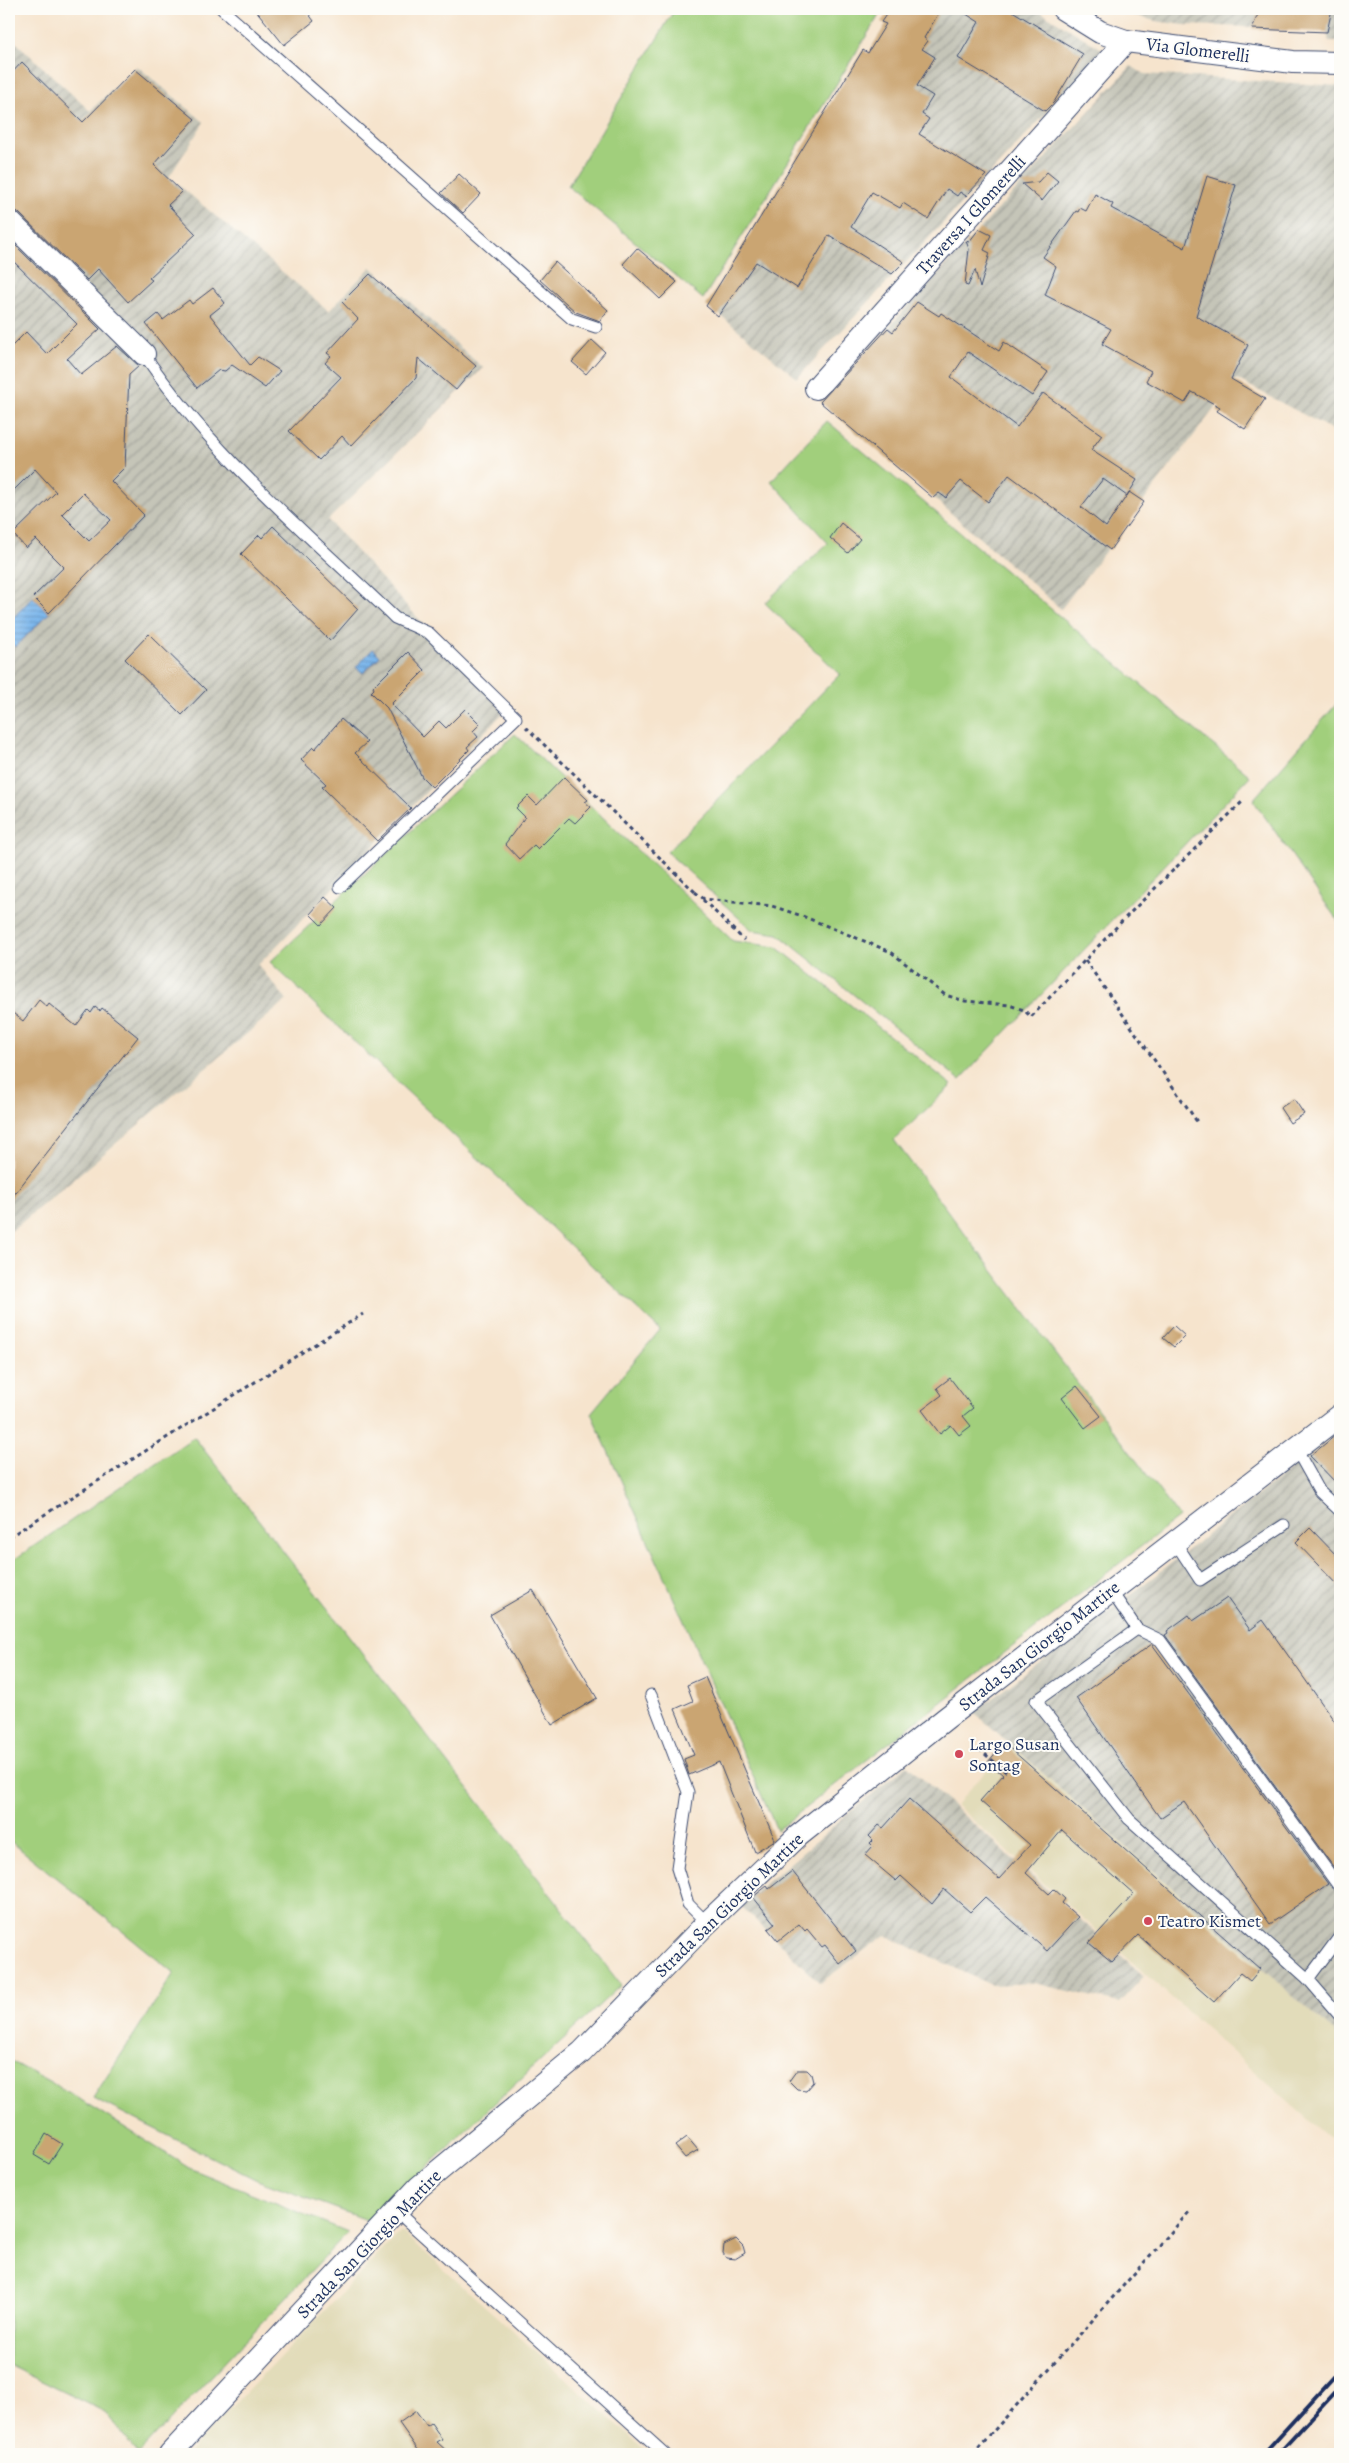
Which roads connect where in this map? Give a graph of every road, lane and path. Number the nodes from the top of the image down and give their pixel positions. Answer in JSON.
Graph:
{"nodes":[{"id":1,"x":222,"y":9,"type":"edge"},
{"id":2,"x":1063,"y":9,"type":"edge"},
{"id":3,"x":1126,"y":41,"type":"junction"},
{"id":4,"x":1340,"y":63,"type":"edge"},
{"id":5,"x":9,"y":221,"type":"edge"},
{"id":6,"x":596,"y":327,"type":"dead end"},
{"id":7,"x":144,"y":354,"type":"joint"},
{"id":8,"x":816,"y":388,"type":"dead end"},
{"id":9,"x":516,"y":718,"type":"junction"},
{"id":10,"x":1243,"y":801,"type":"dead end"},
{"id":11,"x":340,"y":887,"type":"dead end"},
{"id":12,"x":695,"y":892,"type":"junction"},
{"id":13,"x":744,"y":940,"type":"dead end"},
{"id":14,"x":1085,"y":960,"type":"junction"},
{"id":15,"x":1198,"y":1123,"type":"dead end"},
{"id":16,"x":364,"y":1314,"type":"dead end"},
{"id":17,"x":1340,"y":1415,"type":"edge"},
{"id":18,"x":1296,"y":1449,"type":"junction"},
{"id":19,"x":1340,"y":1511,"type":"edge"},
{"id":20,"x":1284,"y":1525,"type":"dead end"},
{"id":21,"x":9,"y":1536,"type":"edge"},
{"id":22,"x":1175,"y":1542,"type":"junction"},
{"id":23,"x":1111,"y":1591,"type":"junction"},
{"id":24,"x":1137,"y":1629,"type":"junction"},
{"id":25,"x":651,"y":1695,"type":"dead end"},
{"id":26,"x":979,"y":1749,"type":"dead end"},
{"id":27,"x":1006,"y":1772,"type":"dead end"},
{"id":28,"x":1340,"y":1888,"type":"edge"},
{"id":29,"x":707,"y":1923,"type":"junction"},
{"id":30,"x":1340,"y":1936,"type":"edge"},
{"id":31,"x":1308,"y":1979,"type":"junction"},
{"id":32,"x":1340,"y":2016,"type":"edge"},
{"id":33,"x":396,"y":2211,"type":"junction"},
{"id":34,"x":1190,"y":2211,"type":"dead end"},
{"id":35,"x":170,"y":2454,"type":"edge"},
{"id":36,"x":665,"y":2454,"type":"edge"},
{"id":37,"x":973,"y":2454,"type":"edge"}],
"edges":[{"from":1,"to":6,"type":"lane"},
{"from":2,"to":3,"type":"street","name":"Via Glomerelli"},
{"from":3,"to":4,"type":"street","name":"Via Glomerelli"},
{"from":3,"to":8,"type":"street","name":"Traversa I Glomerelli"},
{"from":5,"to":7,"type":"street"},
{"from":7,"to":9,"type":"lane"},
{"from":9,"to":11,"type":"lane"},
{"from":9,"to":12,"type":"path"},
{"from":10,"to":14,"type":"path"},
{"from":12,"to":13,"type":"path"},
{"from":12,"to":14,"type":"path"},
{"from":14,"to":15,"type":"path"},
{"from":16,"to":21,"type":"path"},
{"from":17,"to":18,"type":"street","name":"Strada San Giorgio Martire"},
{"from":18,"to":19,"type":"lane"},
{"from":18,"to":22,"type":"street","name":"Strada San Giorgio Martire"},
{"from":20,"to":22,"type":"lane"},
{"from":22,"to":23,"type":"street","name":"Strada San Giorgio Martire"},
{"from":23,"to":24,"type":"lane"},
{"from":23,"to":29,"type":"street","name":"Strada San Giorgio Martire"},
{"from":24,"to":28,"type":"lane"},
{"from":24,"to":31,"type":"lane"},
{"from":25,"to":29,"type":"lane"},
{"from":26,"to":27,"type":"path"},
{"from":29,"to":33,"type":"street","name":"Strada San Giorgio Martire"},
{"from":30,"to":31,"type":"lane"},
{"from":31,"to":32,"type":"lane"},
{"from":33,"to":35,"type":"street","name":"Strada San Giorgio Martire"},
{"from":33,"to":36,"type":"lane"},
{"from":34,"to":37,"type":"path"}]}
